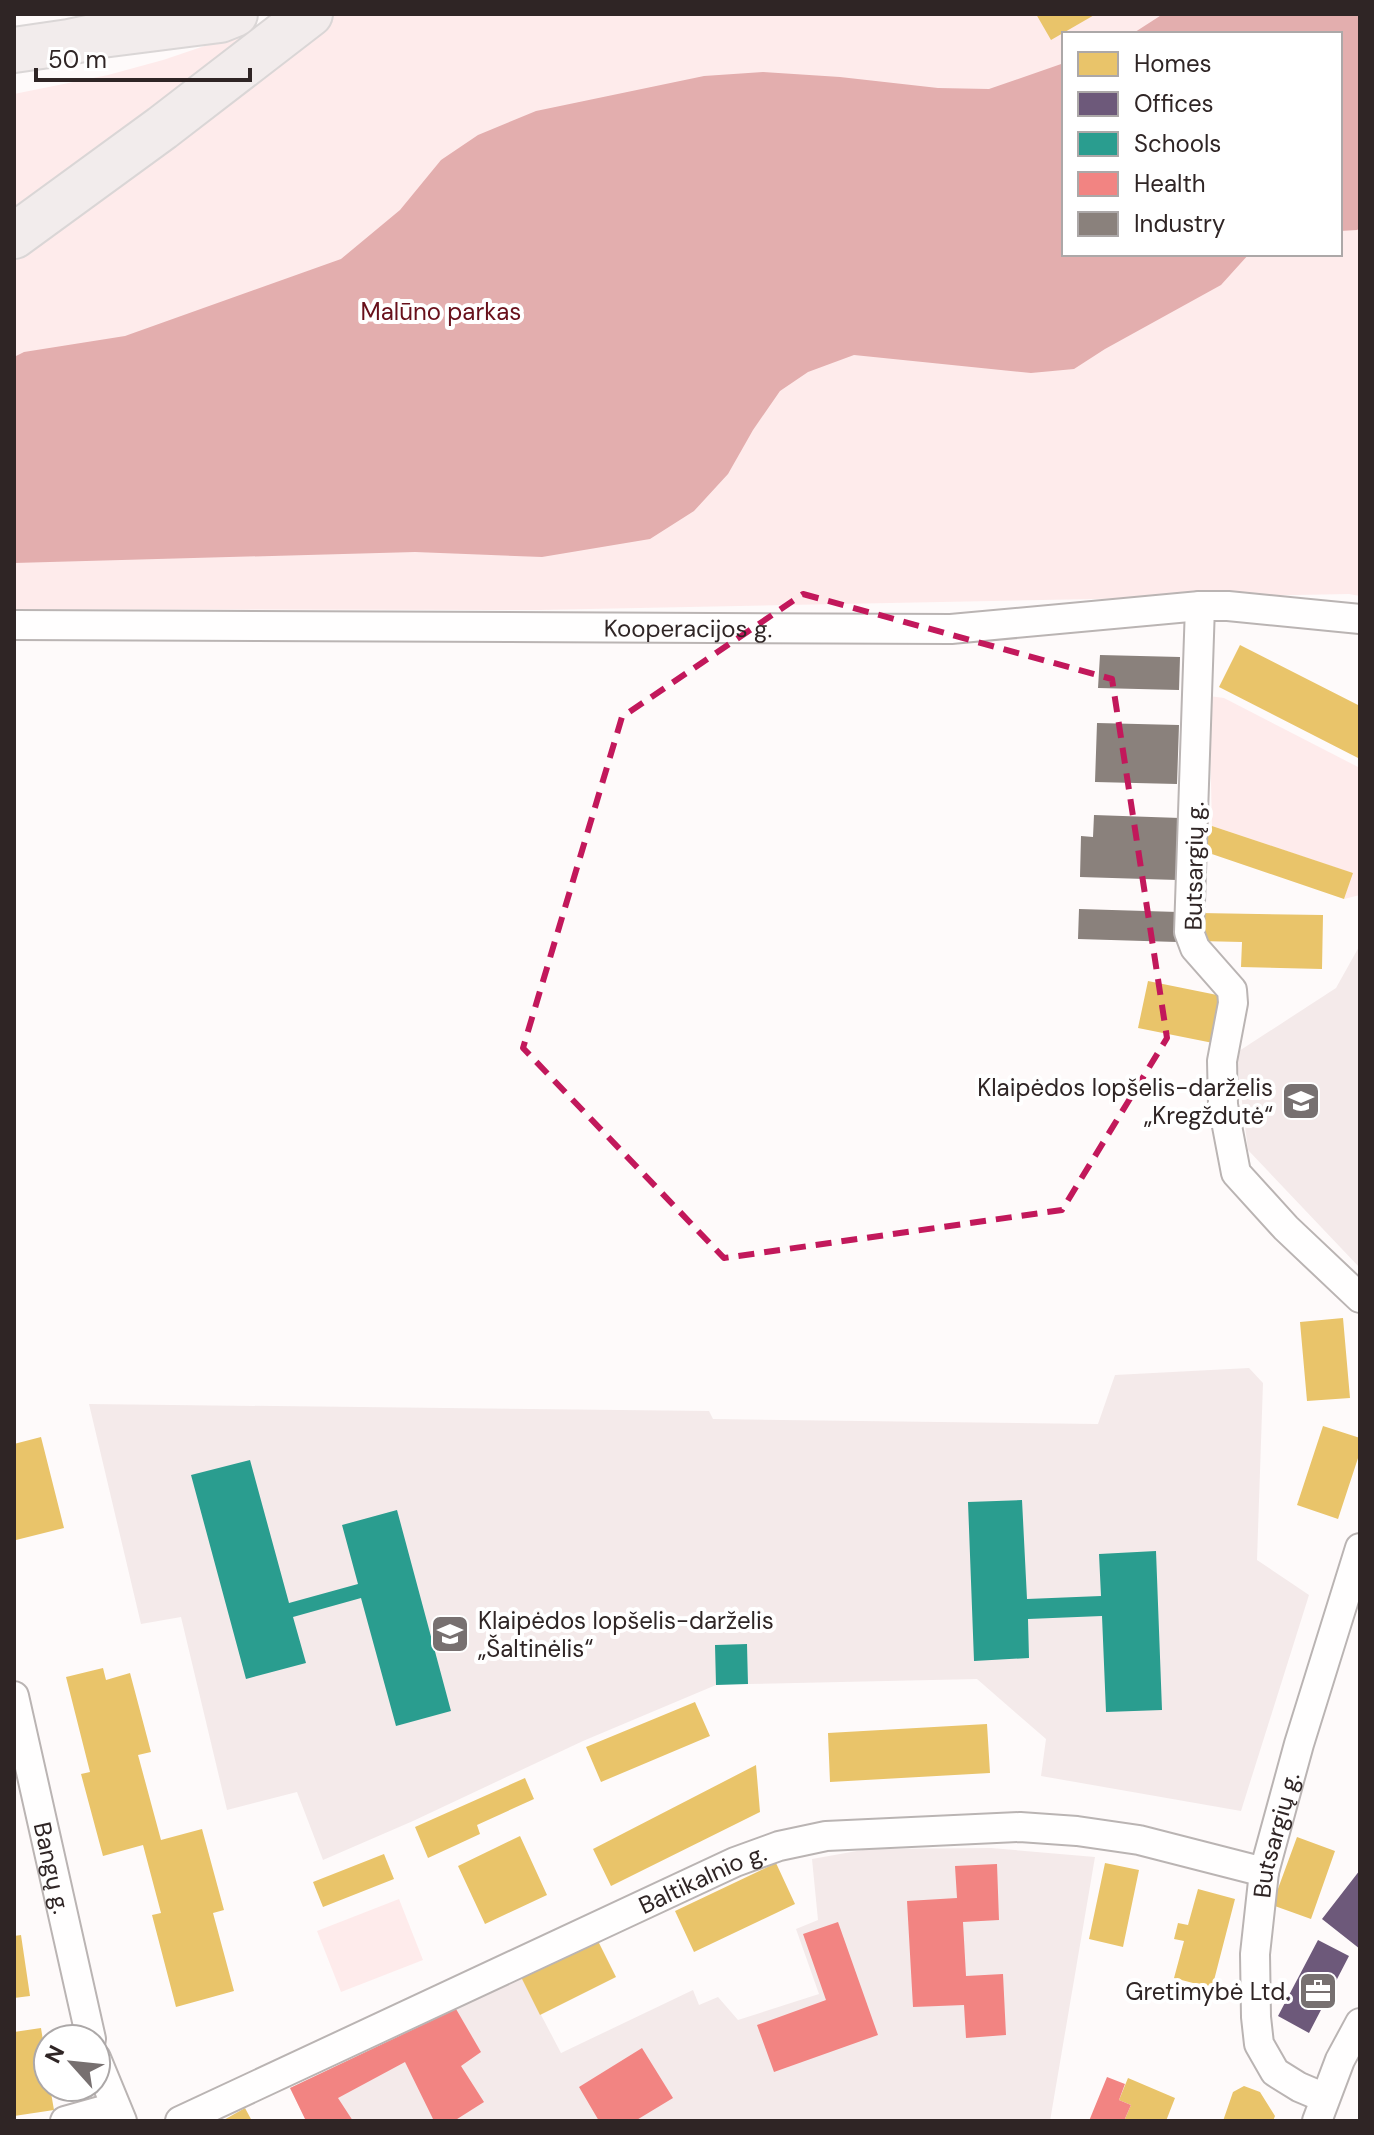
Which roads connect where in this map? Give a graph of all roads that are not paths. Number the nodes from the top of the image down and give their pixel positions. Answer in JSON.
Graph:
{"nodes":[{"id":1,"x":144,"y":14,"type":"edge"},
{"id":2,"x":235,"y":14,"type":"edge"},
{"id":3,"x":310,"y":14,"type":"edge"},
{"id":4,"x":102,"y":35,"type":"junction"},
{"id":5,"x":14,"y":50,"type":"edge"},
{"id":6,"x":14,"y":236,"type":"edge"},
{"id":7,"x":1200,"y":606,"type":"junction"},
{"id":8,"x":1360,"y":619,"type":"edge"},
{"id":9,"x":14,"y":625,"type":"edge"},
{"id":10,"x":1360,"y":1298,"type":"edge"},
{"id":11,"x":1360,"y":1548,"type":"edge"},
{"id":12,"x":14,"y":1696,"type":"edge"},
{"id":13,"x":1264,"y":1872,"type":"junction"},
{"id":14,"x":87,"y":2023,"type":"edge"},
{"id":15,"x":1360,"y":2023,"type":"edge"},
{"id":16,"x":1321,"y":2109,"type":"edge"},
{"id":17,"x":118,"y":2114,"type":"edge"},
{"id":18,"x":65,"y":2121,"type":"edge"},
{"id":19,"x":180,"y":2121,"type":"edge"}],
"edges":[{"from":1,"to":4,"type":"main road"},
{"from":2,"to":4,"type":"main road"},
{"from":3,"to":6,"type":"main road"},
{"from":4,"to":5,"type":"main road"},
{"from":7,"to":8,"type":"street","name":"Kooperacijos g."},
{"from":7,"to":9,"type":"street","name":"Kooperacijos g."},
{"from":7,"to":10,"type":"street","name":"Butsargių g."},
{"from":11,"to":13,"type":"street","name":"Butsargių g."},
{"from":12,"to":14,"type":"street","name":"Bangų g."},
{"from":13,"to":16,"type":"street","name":"Butsargių g."},
{"from":13,"to":19,"type":"street","name":"Baltikalnio g."},
{"from":15,"to":16,"type":"street"},
{"from":17,"to":18,"type":"street"}]}
